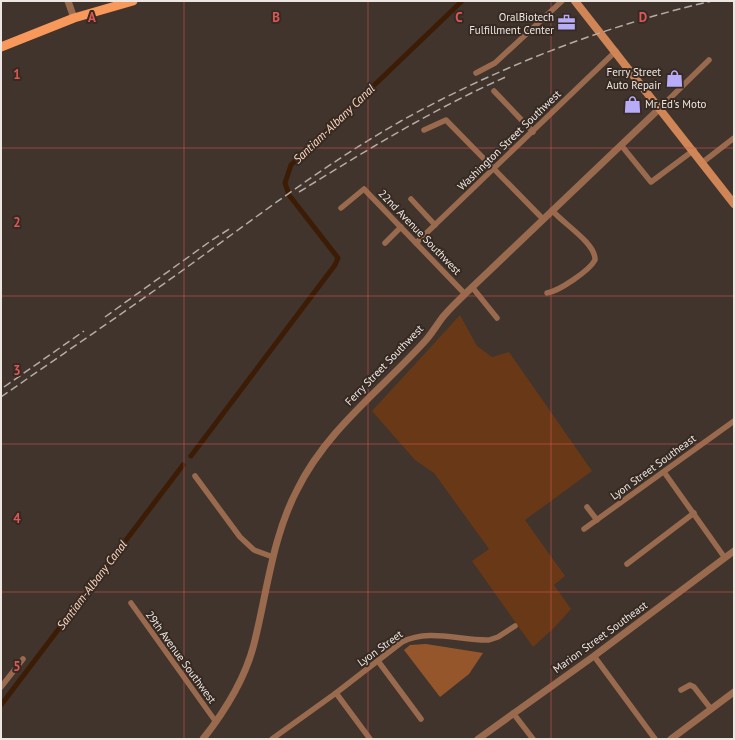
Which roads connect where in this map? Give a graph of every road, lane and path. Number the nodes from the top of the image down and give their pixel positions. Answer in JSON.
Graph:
{"nodes":[{"id":1,"x":68,"y":1,"type":"edge"},
{"id":2,"x":133,"y":1,"type":"edge"},
{"id":3,"x":562,"y":1,"type":"edge"},
{"id":4,"x":576,"y":1,"type":"edge"},
{"id":5,"x":74,"y":18,"type":"junction"},
{"id":6,"x":1,"y":47,"type":"edge"},
{"id":7,"x":616,"y":51,"type":"junction"},
{"id":8,"x":709,"y":60,"type":"dead end"},
{"id":9,"x":476,"y":73,"type":"dead end"},
{"id":10,"x":494,"y":91,"type":"dead end"},
{"id":11,"x":660,"y":108,"type":"junction"},
{"id":12,"x":424,"y":130,"type":"dead end"},
{"id":13,"x":533,"y":132,"type":"junction"},
{"id":14,"x":734,"y":138,"type":"edge"},
{"id":15,"x":621,"y":145,"type":"junction"},
{"id":16,"x":694,"y":150,"type":"junction"},
{"id":17,"x":703,"y":162,"type":"junction"},
{"id":18,"x":494,"y":169,"type":"junction"},
{"id":19,"x":410,"y":199,"type":"dead end"},
{"id":20,"x":734,"y":204,"type":"edge"},
{"id":21,"x":341,"y":208,"type":"dead end"},
{"id":22,"x":552,"y":210,"type":"junction"},
{"id":23,"x":543,"y":219,"type":"junction"},
{"id":24,"x":435,"y":225,"type":"junction"},
{"id":25,"x":401,"y":227,"type":"junction"},
{"id":26,"x":386,"y":243,"type":"dead end"},
{"id":27,"x":416,"y":243,"type":"junction"},
{"id":28,"x":472,"y":287,"type":"junction"},
{"id":29,"x":547,"y":293,"type":"dead end"},
{"id":30,"x":465,"y":294,"type":"junction"},
{"id":31,"x":497,"y":318,"type":"dead end"},
{"id":32,"x":734,"y":421,"type":"edge"},
{"id":33,"x":664,"y":472,"type":"junction"},
{"id":34,"x":195,"y":476,"type":"dead end"},
{"id":35,"x":586,"y":507,"type":"dead end"},
{"id":36,"x":694,"y":513,"type":"junction"},
{"id":37,"x":596,"y":520,"type":"junction"},
{"id":38,"x":584,"y":529,"type":"dead end"},
{"id":39,"x":734,"y":551,"type":"edge"},
{"id":40,"x":273,"y":557,"type":"junction"},
{"id":41,"x":725,"y":558,"type":"junction"},
{"id":42,"x":627,"y":564,"type":"dead end"},
{"id":43,"x":131,"y":603,"type":"dead end"},
{"id":44,"x":515,"y":626,"type":"dead end"},
{"id":45,"x":594,"y":656,"type":"junction"},
{"id":46,"x":23,"y":658,"type":"dead end"},
{"id":47,"x":378,"y":661,"type":"junction"},
{"id":48,"x":1,"y":687,"type":"edge"},
{"id":49,"x":681,"y":690,"type":"dead end"},
{"id":50,"x":734,"y":692,"type":"edge"},
{"id":51,"x":336,"y":694,"type":"junction"},
{"id":52,"x":711,"y":709,"type":"junction"},
{"id":53,"x":513,"y":713,"type":"junction"},
{"id":54,"x":421,"y":719,"type":"dead end"},
{"id":55,"x":216,"y":722,"type":"junction"},
{"id":56,"x":203,"y":739,"type":"edge"},
{"id":57,"x":272,"y":739,"type":"edge"},
{"id":58,"x":370,"y":739,"type":"edge"},
{"id":59,"x":478,"y":739,"type":"edge"},
{"id":60,"x":533,"y":739,"type":"edge"},
{"id":61,"x":655,"y":739,"type":"edge"},
{"id":62,"x":672,"y":739,"type":"edge"}],
"edges":[{"from":1,"to":5,"type":"street"},
{"from":2,"to":5,"type":"main road"},
{"from":3,"to":9,"type":"street"},
{"from":4,"to":7,"type":"main road"},
{"from":5,"to":6,"type":"main road"},
{"from":7,"to":11,"type":"main road"},
{"from":7,"to":13,"type":"street","name":"Washington Street Southwest"},
{"from":8,"to":11,"type":"street","name":"Ferry Street Southwest"},
{"from":10,"to":13,"type":"street"},
{"from":11,"to":15,"type":"street","name":"Ferry Street Southwest"},
{"from":11,"to":16,"type":"main road"},
{"from":12,"to":18,"type":"street"},
{"from":13,"to":18,"type":"street","name":"Washington Street Southwest"},
{"from":14,"to":17,"type":"street"},
{"from":15,"to":16,"type":"street"},
{"from":15,"to":22,"type":"street","name":"Ferry Street Southwest"},
{"from":16,"to":17,"type":"main road"},
{"from":17,"to":20,"type":"main road"},
{"from":18,"to":23,"type":"street"},
{"from":18,"to":24,"type":"street","name":"Washington Street Southwest"},
{"from":19,"to":24,"type":"street"},
{"from":21,"to":25,"type":"street","name":"22nd Avenue Southwest"},
{"from":22,"to":23,"type":"street","name":"Ferry Street Southwest"},
{"from":22,"to":29,"type":"street"},
{"from":23,"to":28,"type":"street","name":"Ferry Street Southwest"},
{"from":24,"to":27,"type":"street","name":"Washington Street Southwest"},
{"from":25,"to":26,"type":"street"},
{"from":25,"to":27,"type":"street","name":"22nd Avenue Southwest"},
{"from":27,"to":30,"type":"street","name":"22nd Avenue Southwest"},
{"from":28,"to":30,"type":"street","name":"Ferry Street Southwest"},
{"from":28,"to":31,"type":"street"},
{"from":30,"to":40,"type":"street","name":"Ferry Street Southwest"},
{"from":32,"to":33,"type":"street","name":"Lyon Street Southeast"},
{"from":33,"to":36,"type":"street"},
{"from":33,"to":37,"type":"street","name":"Lyon Street Southeast"},
{"from":34,"to":40,"type":"street"},
{"from":35,"to":37,"type":"street"},
{"from":36,"to":41,"type":"street"},
{"from":36,"to":42,"type":"street"},
{"from":37,"to":38,"type":"street","name":"Lyon Street Southeast"},
{"from":39,"to":41,"type":"street","name":"Marion Street Southeast"},
{"from":40,"to":55,"type":"street","name":"Ferry Street Southwest"},
{"from":41,"to":45,"type":"street","name":"Marion Street Southeast"},
{"from":43,"to":55,"type":"street","name":"29th Avenue Southwest"},
{"from":44,"to":47,"type":"street","name":"Lyon Street"},
{"from":45,"to":53,"type":"street","name":"Marion Street Southeast"},
{"from":45,"to":61,"type":"street"},
{"from":46,"to":48,"type":"street"},
{"from":47,"to":51,"type":"street","name":"Lyon Street"},
{"from":47,"to":54,"type":"street"},
{"from":49,"to":52,"type":"street"},
{"from":50,"to":52,"type":"street"},
{"from":51,"to":57,"type":"street","name":"Lyon Street"},
{"from":51,"to":58,"type":"street"},
{"from":52,"to":62,"type":"street"},
{"from":53,"to":59,"type":"street","name":"Marion Street Southeast"},
{"from":53,"to":60,"type":"street"},
{"from":55,"to":56,"type":"street","name":"Ferry Street Southwest"}]}
